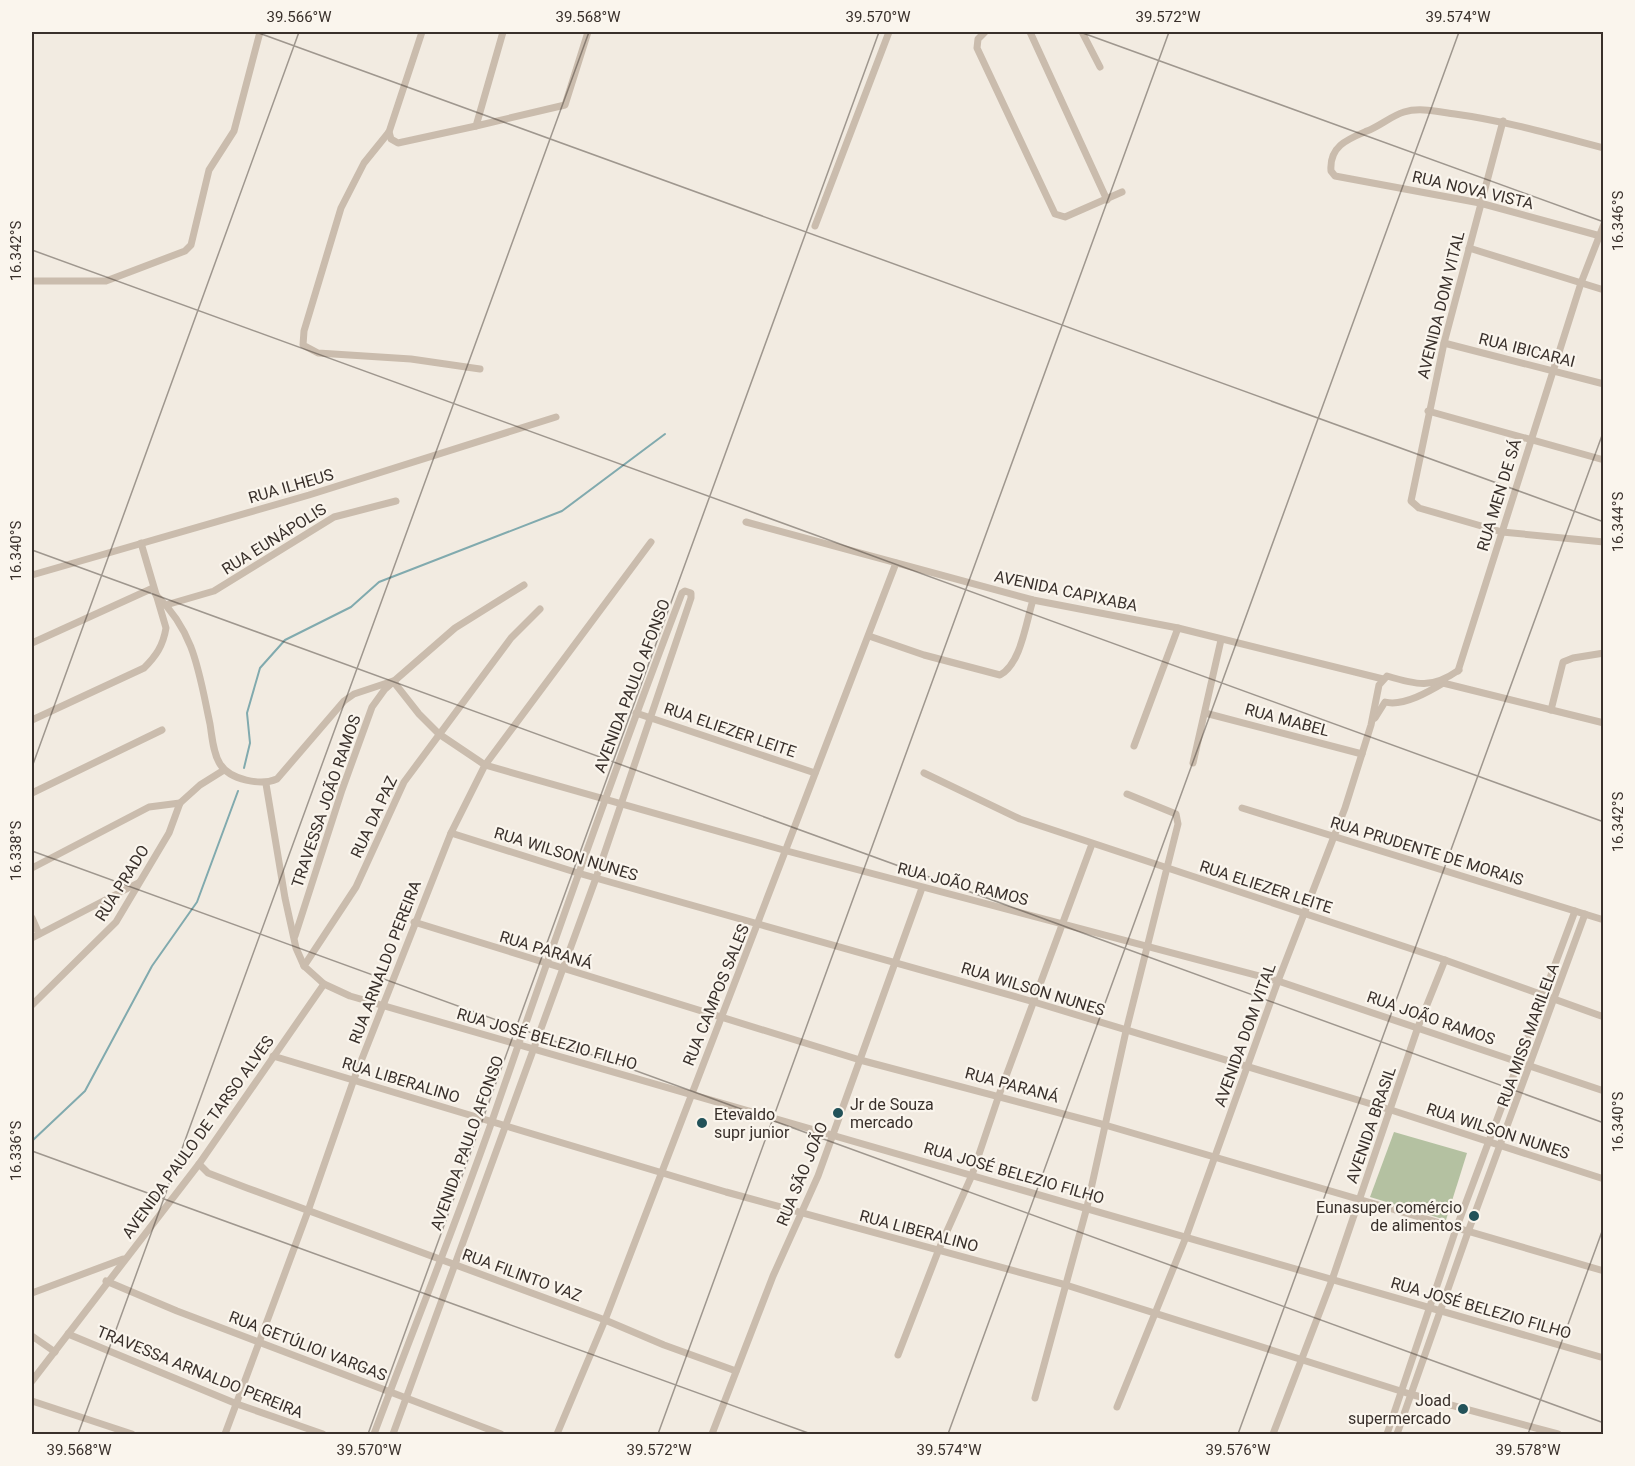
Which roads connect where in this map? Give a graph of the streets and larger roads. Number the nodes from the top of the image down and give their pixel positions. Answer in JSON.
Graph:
{"nodes":[{"id":1,"x":260,"y":32,"type":"edge"},
{"id":2,"x":422,"y":32,"type":"edge"},
{"id":3,"x":503,"y":32,"type":"edge"},
{"id":4,"x":588,"y":32,"type":"edge"},
{"id":5,"x":889,"y":32,"type":"edge"},
{"id":6,"x":985,"y":32,"type":"edge"},
{"id":7,"x":1030,"y":32,"type":"edge"},
{"id":8,"x":1082,"y":32,"type":"edge"},
{"id":9,"x":1100,"y":67,"type":"dead end"},
{"id":10,"x":1503,"y":121,"type":"junction"},
{"id":11,"x":476,"y":126,"type":"junction"},
{"id":12,"x":389,"y":132,"type":"junction"},
{"id":13,"x":1604,"y":148,"type":"edge"},
{"id":14,"x":1122,"y":192,"type":"dead end"},
{"id":15,"x":1107,"y":200,"type":"junction"},
{"id":16,"x":1480,"y":202,"type":"junction"},
{"id":17,"x":1604,"y":224,"type":"edge"},
{"id":18,"x":815,"y":226,"type":"dead end"},
{"id":19,"x":1601,"y":236,"type":"edge"},
{"id":20,"x":1469,"y":248,"type":"junction"},
{"id":21,"x":32,"y":281,"type":"edge"},
{"id":22,"x":1581,"y":283,"type":"junction"},
{"id":23,"x":1604,"y":290,"type":"edge"},
{"id":24,"x":1444,"y":343,"type":"junction"},
{"id":25,"x":480,"y":369,"type":"dead end"},
{"id":26,"x":1553,"y":371,"type":"junction"},
{"id":27,"x":1604,"y":384,"type":"edge"},
{"id":28,"x":1428,"y":411,"type":"junction"},
{"id":29,"x":556,"y":417,"type":"dead end"},
{"id":30,"x":1530,"y":441,"type":"junction"},
{"id":31,"x":1604,"y":460,"type":"edge"},
{"id":32,"x":396,"y":501,"type":"dead end"},
{"id":33,"x":746,"y":522,"type":"dead end"},
{"id":34,"x":1502,"y":532,"type":"junction"},
{"id":35,"x":651,"y":542,"type":"dead end"},
{"id":36,"x":1604,"y":542,"type":"edge"},
{"id":37,"x":141,"y":543,"type":"junction"},
{"id":38,"x":896,"y":563,"type":"junction"},
{"id":39,"x":32,"y":575,"type":"edge"},
{"id":40,"x":524,"y":585,"type":"dead end"},
{"id":41,"x":155,"y":592,"type":"junction"},
{"id":42,"x":1032,"y":600,"type":"junction"},
{"id":43,"x":166,"y":605,"type":"junction"},
{"id":44,"x":540,"y":609,"type":"dead end"},
{"id":45,"x":1178,"y":628,"type":"junction"},
{"id":46,"x":869,"y":636,"type":"junction"},
{"id":47,"x":1221,"y":640,"type":"junction"},
{"id":48,"x":32,"y":644,"type":"edge"},
{"id":49,"x":1604,"y":653,"type":"edge"},
{"id":50,"x":1459,"y":670,"type":"junction"},
{"id":51,"x":1383,"y":679,"type":"junction"},
{"id":52,"x":393,"y":681,"type":"junction"},
{"id":53,"x":1443,"y":683,"type":"junction"},
{"id":54,"x":1551,"y":710,"type":"junction"},
{"id":55,"x":636,"y":713,"type":"junction"},
{"id":56,"x":1206,"y":713,"type":"junction"},
{"id":57,"x":650,"y":717,"type":"junction"},
{"id":58,"x":32,"y":720,"type":"edge"},
{"id":59,"x":1604,"y":723,"type":"edge"},
{"id":60,"x":1371,"y":725,"type":"junction"},
{"id":61,"x":162,"y":730,"type":"dead end"},
{"id":62,"x":440,"y":734,"type":"junction"},
{"id":63,"x":1134,"y":746,"type":"dead end"},
{"id":64,"x":1362,"y":754,"type":"junction"},
{"id":65,"x":1193,"y":763,"type":"dead end"},
{"id":66,"x":485,"y":765,"type":"junction"},
{"id":67,"x":224,"y":770,"type":"junction"},
{"id":68,"x":815,"y":773,"type":"junction"},
{"id":69,"x":924,"y":773,"type":"dead end"},
{"id":70,"x":266,"y":784,"type":"junction"},
{"id":71,"x":32,"y":793,"type":"edge"},
{"id":72,"x":1127,"y":794,"type":"dead end"},
{"id":73,"x":605,"y":797,"type":"junction"},
{"id":74,"x":180,"y":803,"type":"junction"},
{"id":75,"x":623,"y":803,"type":"junction"},
{"id":76,"x":1242,"y":808,"type":"dead end"},
{"id":77,"x":451,"y":833,"type":"junction"},
{"id":78,"x":1334,"y":836,"type":"junction"},
{"id":79,"x":1092,"y":844,"type":"junction"},
{"id":80,"x":787,"y":851,"type":"junction"},
{"id":81,"x":32,"y":868,"type":"edge"},
{"id":82,"x":1165,"y":869,"type":"junction"},
{"id":83,"x":578,"y":873,"type":"junction"},
{"id":84,"x":596,"y":878,"type":"junction"},
{"id":85,"x":138,"y":883,"type":"junction"},
{"id":86,"x":922,"y":888,"type":"junction"},
{"id":87,"x":1575,"y":911,"type":"junction"},
{"id":88,"x":1305,"y":913,"type":"junction"},
{"id":89,"x":1586,"y":914,"type":"junction"},
{"id":90,"x":32,"y":918,"type":"edge"},
{"id":91,"x":1604,"y":920,"type":"edge"},
{"id":92,"x":414,"y":922,"type":"junction"},
{"id":93,"x":1064,"y":922,"type":"junction"},
{"id":94,"x":759,"y":923,"type":"junction"},
{"id":95,"x":39,"y":934,"type":"junction"},
{"id":96,"x":294,"y":936,"type":"junction"},
{"id":97,"x":32,"y":938,"type":"edge"},
{"id":98,"x":1147,"y":946,"type":"junction"},
{"id":99,"x":1445,"y":960,"type":"junction"},
{"id":100,"x":897,"y":962,"type":"junction"},
{"id":101,"x":547,"y":964,"type":"junction"},
{"id":102,"x":304,"y":966,"type":"junction"},
{"id":103,"x":563,"y":970,"type":"junction"},
{"id":104,"x":1278,"y":981,"type":"junction"},
{"id":105,"x":324,"y":984,"type":"junction"},
{"id":106,"x":1544,"y":997,"type":"junction"},
{"id":107,"x":1556,"y":1001,"type":"junction"},
{"id":108,"x":1034,"y":1002,"type":"junction"},
{"id":109,"x":32,"y":1005,"type":"edge"},
{"id":110,"x":383,"y":1005,"type":"junction"},
{"id":111,"x":722,"y":1017,"type":"junction"},
{"id":112,"x":1604,"y":1017,"type":"edge"},
{"id":113,"x":1418,"y":1027,"type":"junction"},
{"id":114,"x":1126,"y":1031,"type":"junction"},
{"id":115,"x":516,"y":1044,"type":"junction"},
{"id":116,"x":534,"y":1050,"type":"junction"},
{"id":117,"x":273,"y":1056,"type":"junction"},
{"id":118,"x":860,"y":1060,"type":"junction"},
{"id":119,"x":1519,"y":1063,"type":"junction"},
{"id":120,"x":1531,"y":1067,"type":"junction"},
{"id":121,"x":1247,"y":1068,"type":"junction"},
{"id":122,"x":354,"y":1079,"type":"junction"},
{"id":123,"x":1604,"y":1090,"type":"edge"},
{"id":124,"x":692,"y":1095,"type":"junction"},
{"id":125,"x":999,"y":1095,"type":"junction"},
{"id":126,"x":1391,"y":1110,"type":"junction"},
{"id":127,"x":491,"y":1122,"type":"junction"},
{"id":128,"x":1105,"y":1125,"type":"junction"},
{"id":129,"x":507,"y":1126,"type":"junction"},
{"id":130,"x":832,"y":1137,"type":"junction"},
{"id":131,"x":1488,"y":1143,"type":"junction"},
{"id":132,"x":1501,"y":1148,"type":"junction"},
{"id":133,"x":1214,"y":1158,"type":"junction"},
{"id":134,"x":199,"y":1164,"type":"junction"},
{"id":135,"x":661,"y":1172,"type":"junction"},
{"id":136,"x":972,"y":1175,"type":"junction"},
{"id":137,"x":1604,"y":1179,"type":"edge"},
{"id":138,"x":1359,"y":1200,"type":"junction"},
{"id":139,"x":1087,"y":1207,"type":"junction"},
{"id":140,"x":308,"y":1211,"type":"junction"},
{"id":141,"x":801,"y":1214,"type":"junction"},
{"id":142,"x":1456,"y":1229,"type":"junction"},
{"id":143,"x":1468,"y":1232,"type":"junction"},
{"id":144,"x":1186,"y":1237,"type":"junction"},
{"id":145,"x":939,"y":1249,"type":"junction"},
{"id":146,"x":125,"y":1258,"type":"junction"},
{"id":147,"x":439,"y":1259,"type":"junction"},
{"id":148,"x":456,"y":1266,"type":"junction"},
{"id":149,"x":1604,"y":1271,"type":"edge"},
{"id":150,"x":1332,"y":1280,"type":"junction"},
{"id":151,"x":106,"y":1281,"type":"junction"},
{"id":152,"x":1066,"y":1285,"type":"junction"},
{"id":153,"x":32,"y":1293,"type":"edge"},
{"id":154,"x":1430,"y":1308,"type":"junction"},
{"id":155,"x":1441,"y":1311,"type":"junction"},
{"id":156,"x":1154,"y":1313,"type":"junction"},
{"id":157,"x":605,"y":1320,"type":"junction"},
{"id":158,"x":68,"y":1334,"type":"junction"},
{"id":159,"x":32,"y":1336,"type":"edge"},
{"id":160,"x":259,"y":1342,"type":"junction"},
{"id":161,"x":54,"y":1352,"type":"junction"},
{"id":162,"x":898,"y":1355,"type":"dead end"},
{"id":163,"x":1604,"y":1358,"type":"edge"},
{"id":164,"x":1302,"y":1361,"type":"junction"},
{"id":165,"x":736,"y":1371,"type":"junction"},
{"id":166,"x":32,"y":1381,"type":"edge"},
{"id":167,"x":1401,"y":1391,"type":"junction"},
{"id":168,"x":390,"y":1392,"type":"junction"},
{"id":169,"x":1410,"y":1394,"type":"junction"},
{"id":170,"x":408,"y":1398,"type":"junction"},
{"id":171,"x":1035,"y":1398,"type":"dead end"},
{"id":172,"x":32,"y":1401,"type":"edge"},
{"id":173,"x":237,"y":1404,"type":"junction"},
{"id":174,"x":1117,"y":1407,"type":"dead end"},
{"id":175,"x":132,"y":1434,"type":"edge"},
{"id":176,"x":225,"y":1434,"type":"edge"},
{"id":177,"x":323,"y":1434,"type":"edge"},
{"id":178,"x":374,"y":1434,"type":"edge"},
{"id":179,"x":393,"y":1434,"type":"edge"},
{"id":180,"x":501,"y":1434,"type":"edge"},
{"id":181,"x":557,"y":1434,"type":"edge"},
{"id":182,"x":712,"y":1434,"type":"edge"},
{"id":183,"x":1273,"y":1434,"type":"edge"},
{"id":184,"x":1387,"y":1434,"type":"edge"},
{"id":185,"x":1397,"y":1434,"type":"edge"},
{"id":186,"x":1558,"y":1434,"type":"edge"}],
"edges":[{"from":1,"to":21,"type":"street"},
{"from":2,"to":12,"type":"street"},
{"from":3,"to":11,"type":"street"},
{"from":4,"to":11,"type":"street"},
{"from":5,"to":18,"type":"street"},
{"from":6,"to":15,"type":"street"},
{"from":7,"to":15,"type":"street"},
{"from":8,"to":9,"type":"street"},
{"from":10,"to":13,"type":"street"},
{"from":10,"to":16,"type":"street","name":"AVENIDA DOM VITAL"},
{"from":10,"to":16,"type":"street","name":"RUA NOVA VISTA"},
{"from":11,"to":12,"type":"street"},
{"from":12,"to":25,"type":"street"},
{"from":14,"to":15,"type":"street"},
{"from":16,"to":19,"type":"street","name":"RUA NOVA VISTA"},
{"from":16,"to":20,"type":"street","name":"AVENIDA DOM VITAL"},
{"from":17,"to":19,"type":"street","name":"RUA MEN DE SÁ"},
{"from":19,"to":22,"type":"street","name":"RUA MEN DE SÁ"},
{"from":20,"to":22,"type":"street"},
{"from":20,"to":24,"type":"street","name":"AVENIDA DOM VITAL"},
{"from":22,"to":23,"type":"street"},
{"from":22,"to":26,"type":"street","name":"RUA MEN DE SÁ"},
{"from":24,"to":26,"type":"street","name":"RUA IBICARAI"},
{"from":24,"to":28,"type":"street","name":"AVENIDA DOM VITAL"},
{"from":26,"to":27,"type":"street","name":"RUA IBICARAI"},
{"from":26,"to":30,"type":"street","name":"RUA MEN DE SÁ"},
{"from":28,"to":30,"type":"street"},
{"from":28,"to":34,"type":"street","name":"AVENIDA DOM VITAL"},
{"from":29,"to":37,"type":"street","name":"RUA ILHEUS"},
{"from":30,"to":31,"type":"street"},
{"from":30,"to":34,"type":"street","name":"RUA MEN DE SÁ"},
{"from":32,"to":43,"type":"street","name":"RUA EUNÁPOLIS"},
{"from":33,"to":38,"type":"street","name":"AVENIDA CAPIXABA"},
{"from":34,"to":36,"type":"street"},
{"from":34,"to":50,"type":"street","name":"RUA MEN DE SÁ"},
{"from":35,"to":66,"type":"street","name":"RUA ARNALDO PEREIRA"},
{"from":37,"to":39,"type":"street","name":"RUA ILHEUS"},
{"from":37,"to":41,"type":"street"},
{"from":38,"to":42,"type":"street","name":"AVENIDA CAPIXABA"},
{"from":38,"to":46,"type":"street","name":"RUA CAMPOS SALES"},
{"from":40,"to":52,"type":"street"},
{"from":41,"to":43,"type":"street"},
{"from":41,"to":48,"type":"street"},
{"from":41,"to":58,"type":"street"},
{"from":42,"to":45,"type":"street","name":"AVENIDA CAPIXABA"},
{"from":42,"to":46,"type":"street"},
{"from":43,"to":67,"type":"street"},
{"from":44,"to":62,"type":"street","name":"RUA DA PAZ"},
{"from":45,"to":47,"type":"street","name":"AVENIDA CAPIXABA"},
{"from":45,"to":63,"type":"street"},
{"from":46,"to":68,"type":"street","name":"RUA CAMPOS SALES"},
{"from":47,"to":51,"type":"street","name":"AVENIDA CAPIXABA"},
{"from":47,"to":56,"type":"street"},
{"from":49,"to":54,"type":"street"},
{"from":50,"to":51,"type":"street"},
{"from":50,"to":53,"type":"street"},
{"from":51,"to":60,"type":"street","name":"AVENIDA DOM VITAL"},
{"from":52,"to":62,"type":"street","name":"RUA JOÃO RAMOS"},
{"from":52,"to":70,"type":"street"},
{"from":52,"to":96,"type":"street","name":"TRAVESSA JOÃO RAMOS"},
{"from":53,"to":54,"type":"street"},
{"from":53,"to":60,"type":"street"},
{"from":54,"to":59,"type":"street"},
{"from":55,"to":57,"type":"street","name":"RUA ELIEZER LEITE"},
{"from":55,"to":57,"type":"street","name":"AVENIDA PAULO AFONSO"},
{"from":55,"to":73,"type":"street","name":"AVENIDA PAULO AFONSO"},
{"from":56,"to":64,"type":"street","name":"RUA MABEL"},
{"from":56,"to":65,"type":"street"},
{"from":57,"to":68,"type":"street","name":"RUA ELIEZER LEITE"},
{"from":57,"to":75,"type":"street","name":"AVENIDA PAULO AFONSO"},
{"from":60,"to":64,"type":"street","name":"AVENIDA DOM VITAL"},
{"from":61,"to":71,"type":"street"},
{"from":62,"to":66,"type":"street","name":"RUA JOÃO RAMOS"},
{"from":62,"to":102,"type":"street","name":"RUA DA PAZ"},
{"from":64,"to":78,"type":"street","name":"AVENIDA DOM VITAL"},
{"from":66,"to":73,"type":"street","name":"RUA JOÃO RAMOS"},
{"from":66,"to":77,"type":"street","name":"RUA ARNALDO PEREIRA"},
{"from":67,"to":70,"type":"street"},
{"from":67,"to":74,"type":"street"},
{"from":68,"to":80,"type":"street","name":"RUA CAMPOS SALES"},
{"from":69,"to":79,"type":"street","name":"RUA ELIEZER LEITE"},
{"from":70,"to":96,"type":"street"},
{"from":72,"to":82,"type":"street"},
{"from":73,"to":75,"type":"street","name":"RUA JOÃO RAMOS"},
{"from":73,"to":83,"type":"street","name":"AVENIDA PAULO AFONSO"},
{"from":74,"to":81,"type":"street"},
{"from":74,"to":85,"type":"street","name":"RUA PRADO"},
{"from":75,"to":80,"type":"street","name":"RUA JOÃO RAMOS"},
{"from":75,"to":84,"type":"street","name":"AVENIDA PAULO AFONSO"},
{"from":76,"to":78,"type":"street","name":"RUA PRUDENTE DE MORAIS"},
{"from":77,"to":83,"type":"street","name":"RUA WILSON NUNES"},
{"from":77,"to":92,"type":"street","name":"RUA ARNALDO PEREIRA"},
{"from":78,"to":87,"type":"street","name":"RUA PRUDENTE DE MORAIS"},
{"from":78,"to":88,"type":"street","name":"AVENIDA DOM VITAL"},
{"from":79,"to":82,"type":"street","name":"RUA ELIEZER LEITE"},
{"from":79,"to":93,"type":"street"},
{"from":80,"to":86,"type":"street","name":"RUA JOÃO RAMOS"},
{"from":80,"to":94,"type":"street","name":"RUA CAMPOS SALES"},
{"from":82,"to":88,"type":"street","name":"RUA ELIEZER LEITE"},
{"from":82,"to":98,"type":"street"},
{"from":83,"to":84,"type":"street","name":"RUA WILSON NUNES"},
{"from":83,"to":101,"type":"street","name":"AVENIDA PAULO AFONSO"},
{"from":84,"to":94,"type":"street","name":"RUA WILSON NUNES"},
{"from":84,"to":103,"type":"street","name":"AVENIDA PAULO AFONSO"},
{"from":85,"to":95,"type":"street"},
{"from":85,"to":109,"type":"street","name":"RUA PRADO"},
{"from":86,"to":93,"type":"street","name":"RUA JOÃO RAMOS"},
{"from":86,"to":100,"type":"street","name":"RUA SÃO JOÃO"},
{"from":87,"to":89,"type":"street","name":"RUA PRUDENTE DE MORAIS"},
{"from":87,"to":106,"type":"street","name":"RUA MISS MARILELA"},
{"from":88,"to":99,"type":"street","name":"RUA ELIEZER LEITE"},
{"from":88,"to":104,"type":"street","name":"AVENIDA DOM VITAL"},
{"from":89,"to":91,"type":"street","name":"RUA PRUDENTE DE MORAIS"},
{"from":89,"to":107,"type":"street","name":"RUA MISS MARILELA"},
{"from":90,"to":95,"type":"street"},
{"from":92,"to":101,"type":"street","name":"RUA PARANÁ"},
{"from":92,"to":110,"type":"street","name":"RUA ARNALDO PEREIRA"},
{"from":93,"to":98,"type":"street","name":"RUA JOÃO RAMOS"},
{"from":93,"to":108,"type":"street"},
{"from":94,"to":100,"type":"street","name":"RUA WILSON NUNES"},
{"from":94,"to":111,"type":"street","name":"RUA CAMPOS SALES"},
{"from":95,"to":97,"type":"street"},
{"from":96,"to":102,"type":"street"},
{"from":98,"to":104,"type":"street","name":"RUA JOÃO RAMOS"},
{"from":98,"to":114,"type":"street"},
{"from":99,"to":106,"type":"street","name":"RUA ELIEZER LEITE"},
{"from":99,"to":113,"type":"street","name":"AVENIDA BRASIL"},
{"from":100,"to":108,"type":"street","name":"RUA WILSON NUNES"},
{"from":100,"to":118,"type":"street","name":"RUA SÃO JOÃO"},
{"from":101,"to":103,"type":"street","name":"RUA PARANÁ"},
{"from":101,"to":115,"type":"street","name":"AVENIDA PAULO AFONSO"},
{"from":102,"to":105,"type":"street"},
{"from":103,"to":111,"type":"street","name":"RUA PARANÁ"},
{"from":103,"to":116,"type":"street","name":"AVENIDA PAULO AFONSO"},
{"from":104,"to":113,"type":"street","name":"RUA JOÃO RAMOS"},
{"from":104,"to":121,"type":"street","name":"AVENIDA DOM VITAL"},
{"from":105,"to":110,"type":"street"},
{"from":105,"to":117,"type":"street","name":"AVENIDA PAULO DE TARSO ALVES"},
{"from":106,"to":107,"type":"street","name":"RUA ELIEZER LEITE"},
{"from":106,"to":119,"type":"street","name":"RUA MISS MARILELA"},
{"from":107,"to":112,"type":"street","name":"RUA ELIEZER LEITE"},
{"from":107,"to":120,"type":"street","name":"RUA MISS MARILELA"},
{"from":108,"to":114,"type":"street","name":"RUA WILSON NUNES"},
{"from":108,"to":125,"type":"street"},
{"from":110,"to":115,"type":"street","name":"RUA JOSÉ BELEZIO FILHO"},
{"from":110,"to":122,"type":"street","name":"RUA ARNALDO PEREIRA"},
{"from":111,"to":118,"type":"street","name":"RUA PARANÁ"},
{"from":111,"to":124,"type":"street","name":"RUA CAMPOS SALES"},
{"from":113,"to":119,"type":"street","name":"RUA JOÃO RAMOS"},
{"from":113,"to":126,"type":"street","name":"AVENIDA BRASIL"},
{"from":114,"to":121,"type":"street","name":"RUA WILSON NUNES"},
{"from":114,"to":128,"type":"street"},
{"from":115,"to":116,"type":"street","name":"RUA JOSÉ BELEZIO FILHO"},
{"from":115,"to":127,"type":"street","name":"AVENIDA PAULO AFONSO"},
{"from":116,"to":124,"type":"street","name":"RUA JOSÉ BELEZIO FILHO"},
{"from":116,"to":129,"type":"street","name":"AVENIDA PAULO AFONSO"},
{"from":117,"to":122,"type":"street","name":"RUA LIBERALINO"},
{"from":117,"to":134,"type":"street","name":"AVENIDA PAULO DE TARSO ALVES"},
{"from":118,"to":125,"type":"street","name":"RUA PARANÁ"},
{"from":118,"to":130,"type":"street","name":"RUA SÃO JOÃO"},
{"from":119,"to":120,"type":"street","name":"RUA JOÃO RAMOS"},
{"from":119,"to":131,"type":"street","name":"RUA MISS MARILELA"},
{"from":120,"to":123,"type":"street","name":"RUA JOÃO RAMOS"},
{"from":120,"to":132,"type":"street","name":"RUA MISS MARILELA"},
{"from":121,"to":126,"type":"street","name":"RUA WILSON NUNES"},
{"from":121,"to":133,"type":"street","name":"AVENIDA DOM VITAL"},
{"from":122,"to":127,"type":"street","name":"RUA LIBERALINO"},
{"from":122,"to":140,"type":"street","name":"RUA ARNALDO PEREIRA"},
{"from":124,"to":130,"type":"street","name":"RUA JOSÉ BELEZIO FILHO"},
{"from":124,"to":135,"type":"street","name":"RUA CAMPOS SALES"},
{"from":125,"to":128,"type":"street","name":"RUA PARANÁ"},
{"from":125,"to":136,"type":"street"},
{"from":126,"to":131,"type":"street","name":"RUA WILSON NUNES"},
{"from":126,"to":138,"type":"street","name":"AVENIDA BRASIL"},
{"from":127,"to":129,"type":"street","name":"RUA LIBERALINO"},
{"from":127,"to":147,"type":"street","name":"AVENIDA PAULO AFONSO"},
{"from":128,"to":133,"type":"street","name":"RUA PARANÁ"},
{"from":128,"to":139,"type":"street"},
{"from":129,"to":135,"type":"street","name":"RUA LIBERALINO"},
{"from":129,"to":148,"type":"street","name":"AVENIDA PAULO AFONSO"},
{"from":130,"to":136,"type":"street","name":"RUA JOSÉ BELEZIO FILHO"},
{"from":130,"to":141,"type":"street","name":"RUA SÃO JOÃO"},
{"from":131,"to":132,"type":"street","name":"RUA WILSON NUNES"},
{"from":131,"to":142,"type":"street","name":"RUA MISS MARILELA"},
{"from":132,"to":137,"type":"street","name":"RUA WILSON NUNES"},
{"from":132,"to":143,"type":"street","name":"RUA MISS MARILELA"},
{"from":133,"to":138,"type":"street","name":"RUA PARANÁ"},
{"from":133,"to":144,"type":"street","name":"AVENIDA DOM VITAL"},
{"from":134,"to":140,"type":"street","name":"RUA FILINTO VAZ"},
{"from":134,"to":146,"type":"street","name":"AVENIDA PAULO DE TARSO ALVES"},
{"from":135,"to":141,"type":"street","name":"RUA LIBERALINO"},
{"from":135,"to":157,"type":"street","name":"RUA CAMPOS SALES"},
{"from":136,"to":139,"type":"street","name":"RUA JOSÉ BELEZIO FILHO"},
{"from":136,"to":145,"type":"street"},
{"from":138,"to":142,"type":"street","name":"RUA PARANÁ"},
{"from":138,"to":150,"type":"street","name":"AVENIDA BRASIL"},
{"from":139,"to":144,"type":"street","name":"RUA JOSÉ BELEZIO FILHO"},
{"from":139,"to":152,"type":"street"},
{"from":140,"to":147,"type":"street","name":"RUA FILINTO VAZ"},
{"from":140,"to":160,"type":"street","name":"RUA ARNALDO PEREIRA"},
{"from":141,"to":145,"type":"street","name":"RUA LIBERALINO"},
{"from":141,"to":165,"type":"street","name":"RUA SÃO JOÃO"},
{"from":142,"to":143,"type":"street","name":"RUA PARANÁ"},
{"from":142,"to":154,"type":"street","name":"RUA MISS MARILELA"},
{"from":143,"to":149,"type":"street","name":"RUA PARANÁ"},
{"from":143,"to":155,"type":"street","name":"RUA MISS MARILELA"},
{"from":144,"to":150,"type":"street","name":"RUA JOSÉ BELEZIO FILHO"},
{"from":144,"to":156,"type":"street","name":"AVENIDA DOM VITAL"},
{"from":145,"to":152,"type":"street","name":"RUA LIBERALINO"},
{"from":145,"to":162,"type":"street"},
{"from":146,"to":151,"type":"street","name":"AVENIDA PAULO DE TARSO ALVES"},
{"from":146,"to":153,"type":"street"},
{"from":147,"to":148,"type":"street","name":"RUA FILINTO VAZ"},
{"from":147,"to":168,"type":"street","name":"AVENIDA PAULO AFONSO"},
{"from":148,"to":157,"type":"street","name":"RUA FILINTO VAZ"},
{"from":148,"to":170,"type":"street","name":"AVENIDA PAULO AFONSO"},
{"from":150,"to":154,"type":"street","name":"RUA JOSÉ BELEZIO FILHO"},
{"from":150,"to":164,"type":"street","name":"AVENIDA BRASIL"},
{"from":151,"to":158,"type":"street","name":"AVENIDA PAULO DE TARSO ALVES"},
{"from":151,"to":160,"type":"street","name":"RUA GETÚLIOI VARGAS"},
{"from":152,"to":156,"type":"street","name":"RUA LIBERALINO"},
{"from":152,"to":171,"type":"street"},
{"from":154,"to":155,"type":"street","name":"RUA JOSÉ BELEZIO FILHO"},
{"from":154,"to":167,"type":"street","name":"RUA MISS MARILELA"},
{"from":155,"to":163,"type":"street","name":"RUA JOSÉ BELEZIO FILHO"},
{"from":155,"to":169,"type":"street","name":"RUA MISS MARILELA"},
{"from":156,"to":164,"type":"street","name":"RUA LIBERALINO"},
{"from":156,"to":174,"type":"street","name":"AVENIDA DOM VITAL"},
{"from":157,"to":165,"type":"street","name":"RUA FILINTO VAZ"},
{"from":157,"to":181,"type":"street","name":"RUA CAMPOS SALES"},
{"from":158,"to":161,"type":"street","name":"AVENIDA PAULO DE TARSO ALVES"},
{"from":158,"to":173,"type":"street","name":"TRAVESSA ARNALDO PEREIRA"},
{"from":159,"to":161,"type":"street"},
{"from":160,"to":168,"type":"street","name":"RUA GETÚLIOI VARGAS"},
{"from":160,"to":173,"type":"street","name":"RUA ARNALDO PEREIRA"},
{"from":161,"to":166,"type":"street","name":"AVENIDA PAULO DE TARSO ALVES"},
{"from":164,"to":167,"type":"street","name":"RUA LIBERALINO"},
{"from":164,"to":183,"type":"street","name":"AVENIDA BRASIL"},
{"from":165,"to":182,"type":"street","name":"RUA SÃO JOÃO"},
{"from":167,"to":169,"type":"street","name":"RUA LIBERALINO"},
{"from":167,"to":184,"type":"street","name":"RUA MISS MARILELA"},
{"from":168,"to":170,"type":"street","name":"RUA GETÚLIOI VARGAS"},
{"from":168,"to":178,"type":"street","name":"AVENIDA PAULO AFONSO"},
{"from":169,"to":185,"type":"street","name":"RUA MISS MARILELA"},
{"from":169,"to":186,"type":"street","name":"RUA LIBERALINO"},
{"from":170,"to":179,"type":"street","name":"AVENIDA PAULO AFONSO"},
{"from":170,"to":180,"type":"street","name":"RUA GETÚLIOI VARGAS"},
{"from":172,"to":175,"type":"street"},
{"from":173,"to":176,"type":"street","name":"RUA ARNALDO PEREIRA"},
{"from":173,"to":177,"type":"street","name":"TRAVESSA ARNALDO PEREIRA"}]}
